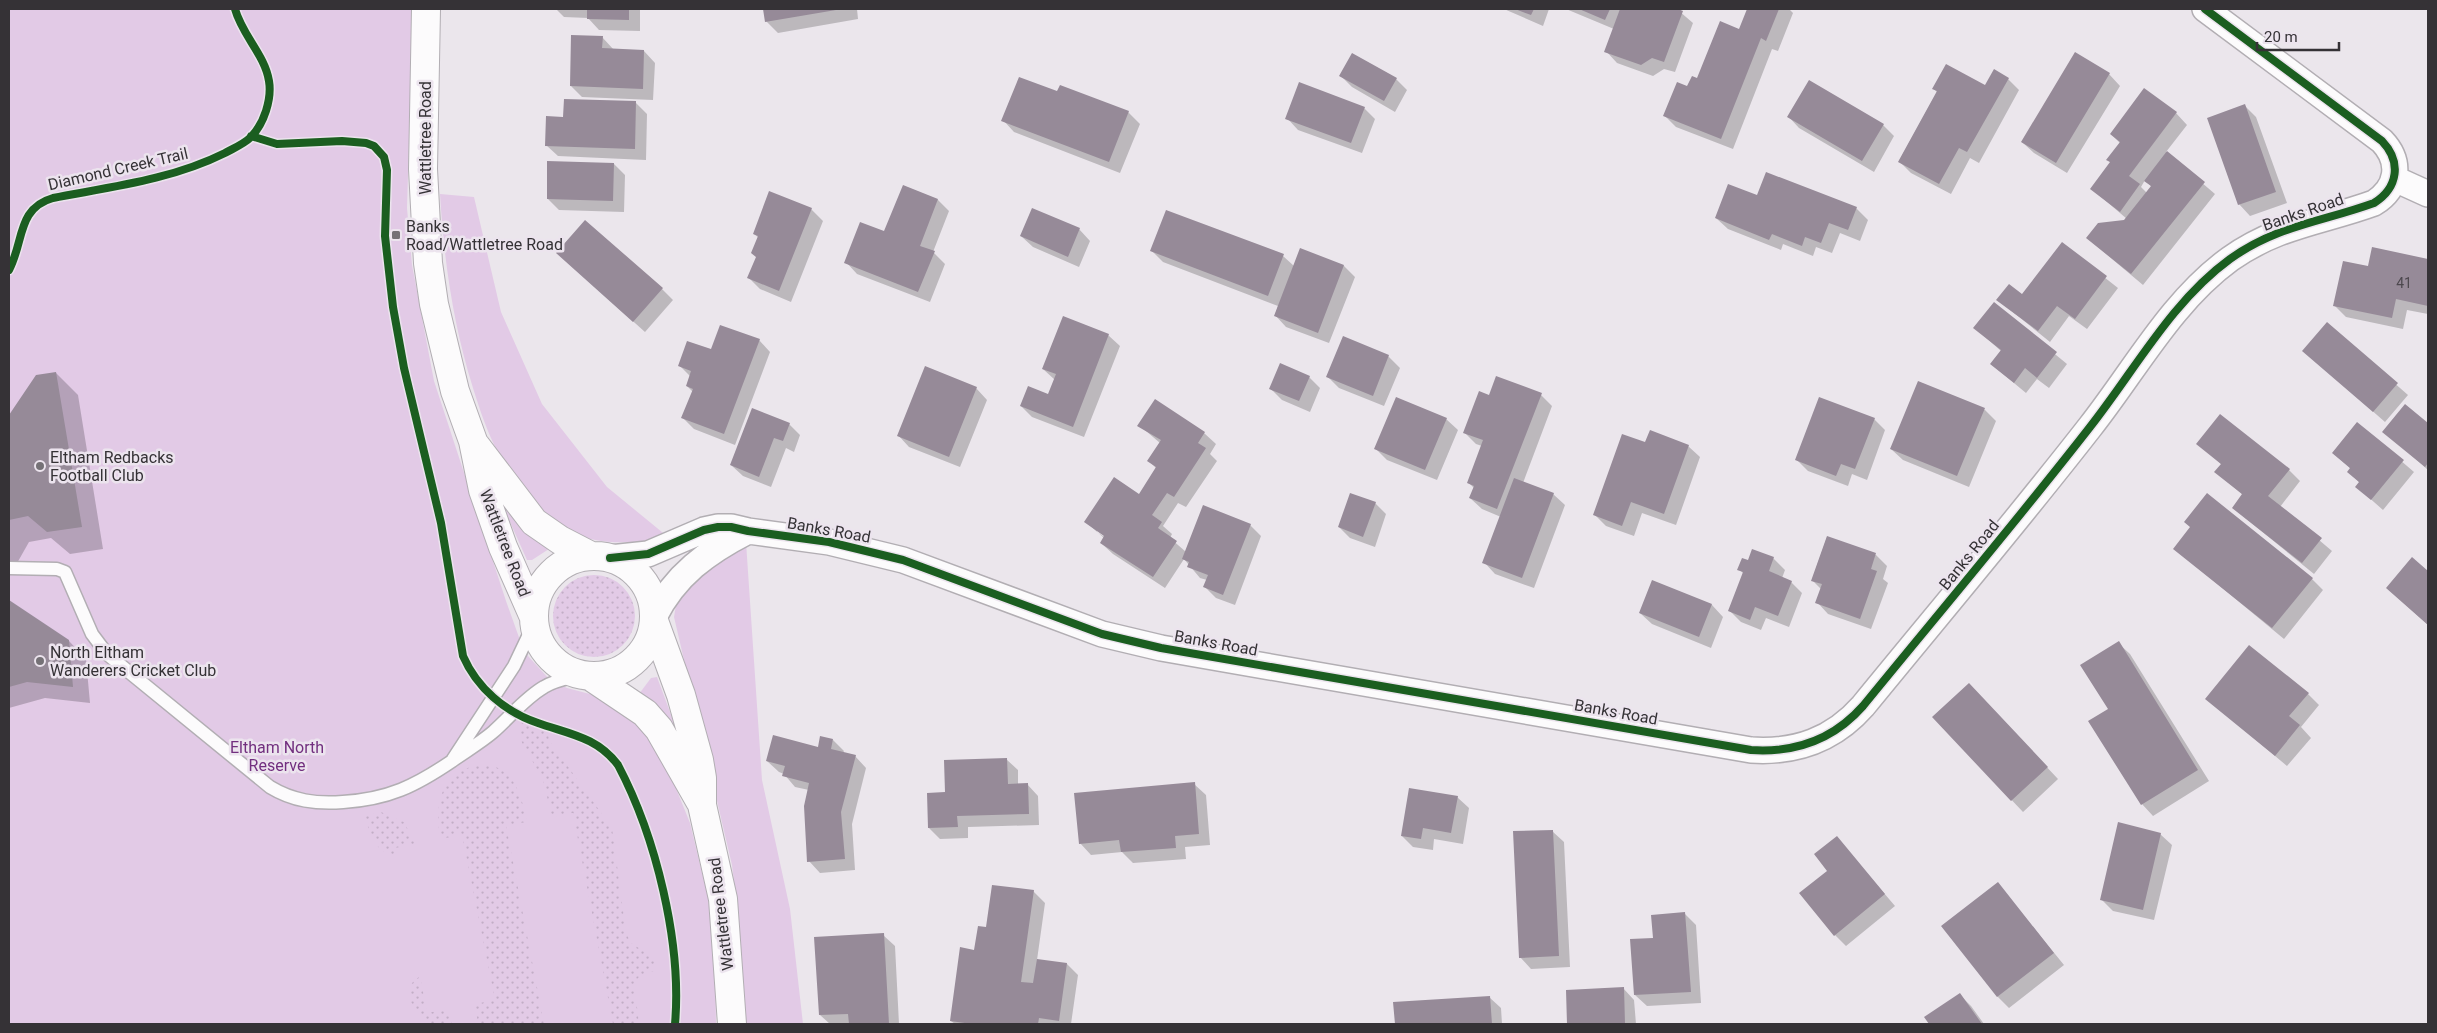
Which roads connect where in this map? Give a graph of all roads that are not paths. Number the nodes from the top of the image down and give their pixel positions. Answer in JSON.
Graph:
{"nodes":[{"id":1,"x":426,"y":9,"type":"edge"},
{"id":2,"x":2205,"y":9,"type":"edge"},
{"id":3,"x":2395,"y":179,"type":"junction"},
{"id":4,"x":2428,"y":194,"type":"edge"},
{"id":5,"x":472,"y":441,"type":"junction"},
{"id":6,"x":748,"y":531,"type":"junction"},
{"id":7,"x":600,"y":557,"type":"junction"},
{"id":8,"x":9,"y":568,"type":"edge"},
{"id":9,"x":654,"y":619,"type":"junction"},
{"id":10,"x":534,"y":620,"type":"junction"},
{"id":11,"x":585,"y":676,"type":"junction"},
{"id":12,"x":452,"y":761,"type":"junction"},
{"id":13,"x":702,"y":804,"type":"junction"},
{"id":14,"x":732,"y":1024,"type":"edge"}],
"edges":[{"from":1,"to":5,"type":"main road","name":"Wattletree Road"},
{"from":2,"to":3,"type":"street"},
{"from":3,"to":4,"type":"street"},
{"from":3,"to":6,"type":"street","name":"Banks Road"},
{"from":5,"to":7,"type":"main road","name":"Wattletree Road"},
{"from":5,"to":10,"type":"main road","name":"Wattletree Road"},
{"from":6,"to":7,"type":"street","name":"Banks Road"},
{"from":6,"to":9,"type":"street"},
{"from":7,"to":9,"type":"main road"},
{"from":7,"to":10,"type":"main road"},
{"from":8,"to":12,"type":"lane"},
{"from":9,"to":11,"type":"main road"},
{"from":9,"to":13,"type":"main road","name":"Wattletree Road"},
{"from":10,"to":11,"type":"main road"},
{"from":10,"to":12,"type":"lane"},
{"from":11,"to":12,"type":"lane"},
{"from":11,"to":13,"type":"main road","name":"Wattletree Road"},
{"from":13,"to":14,"type":"main road","name":"Wattletree Road"}]}
